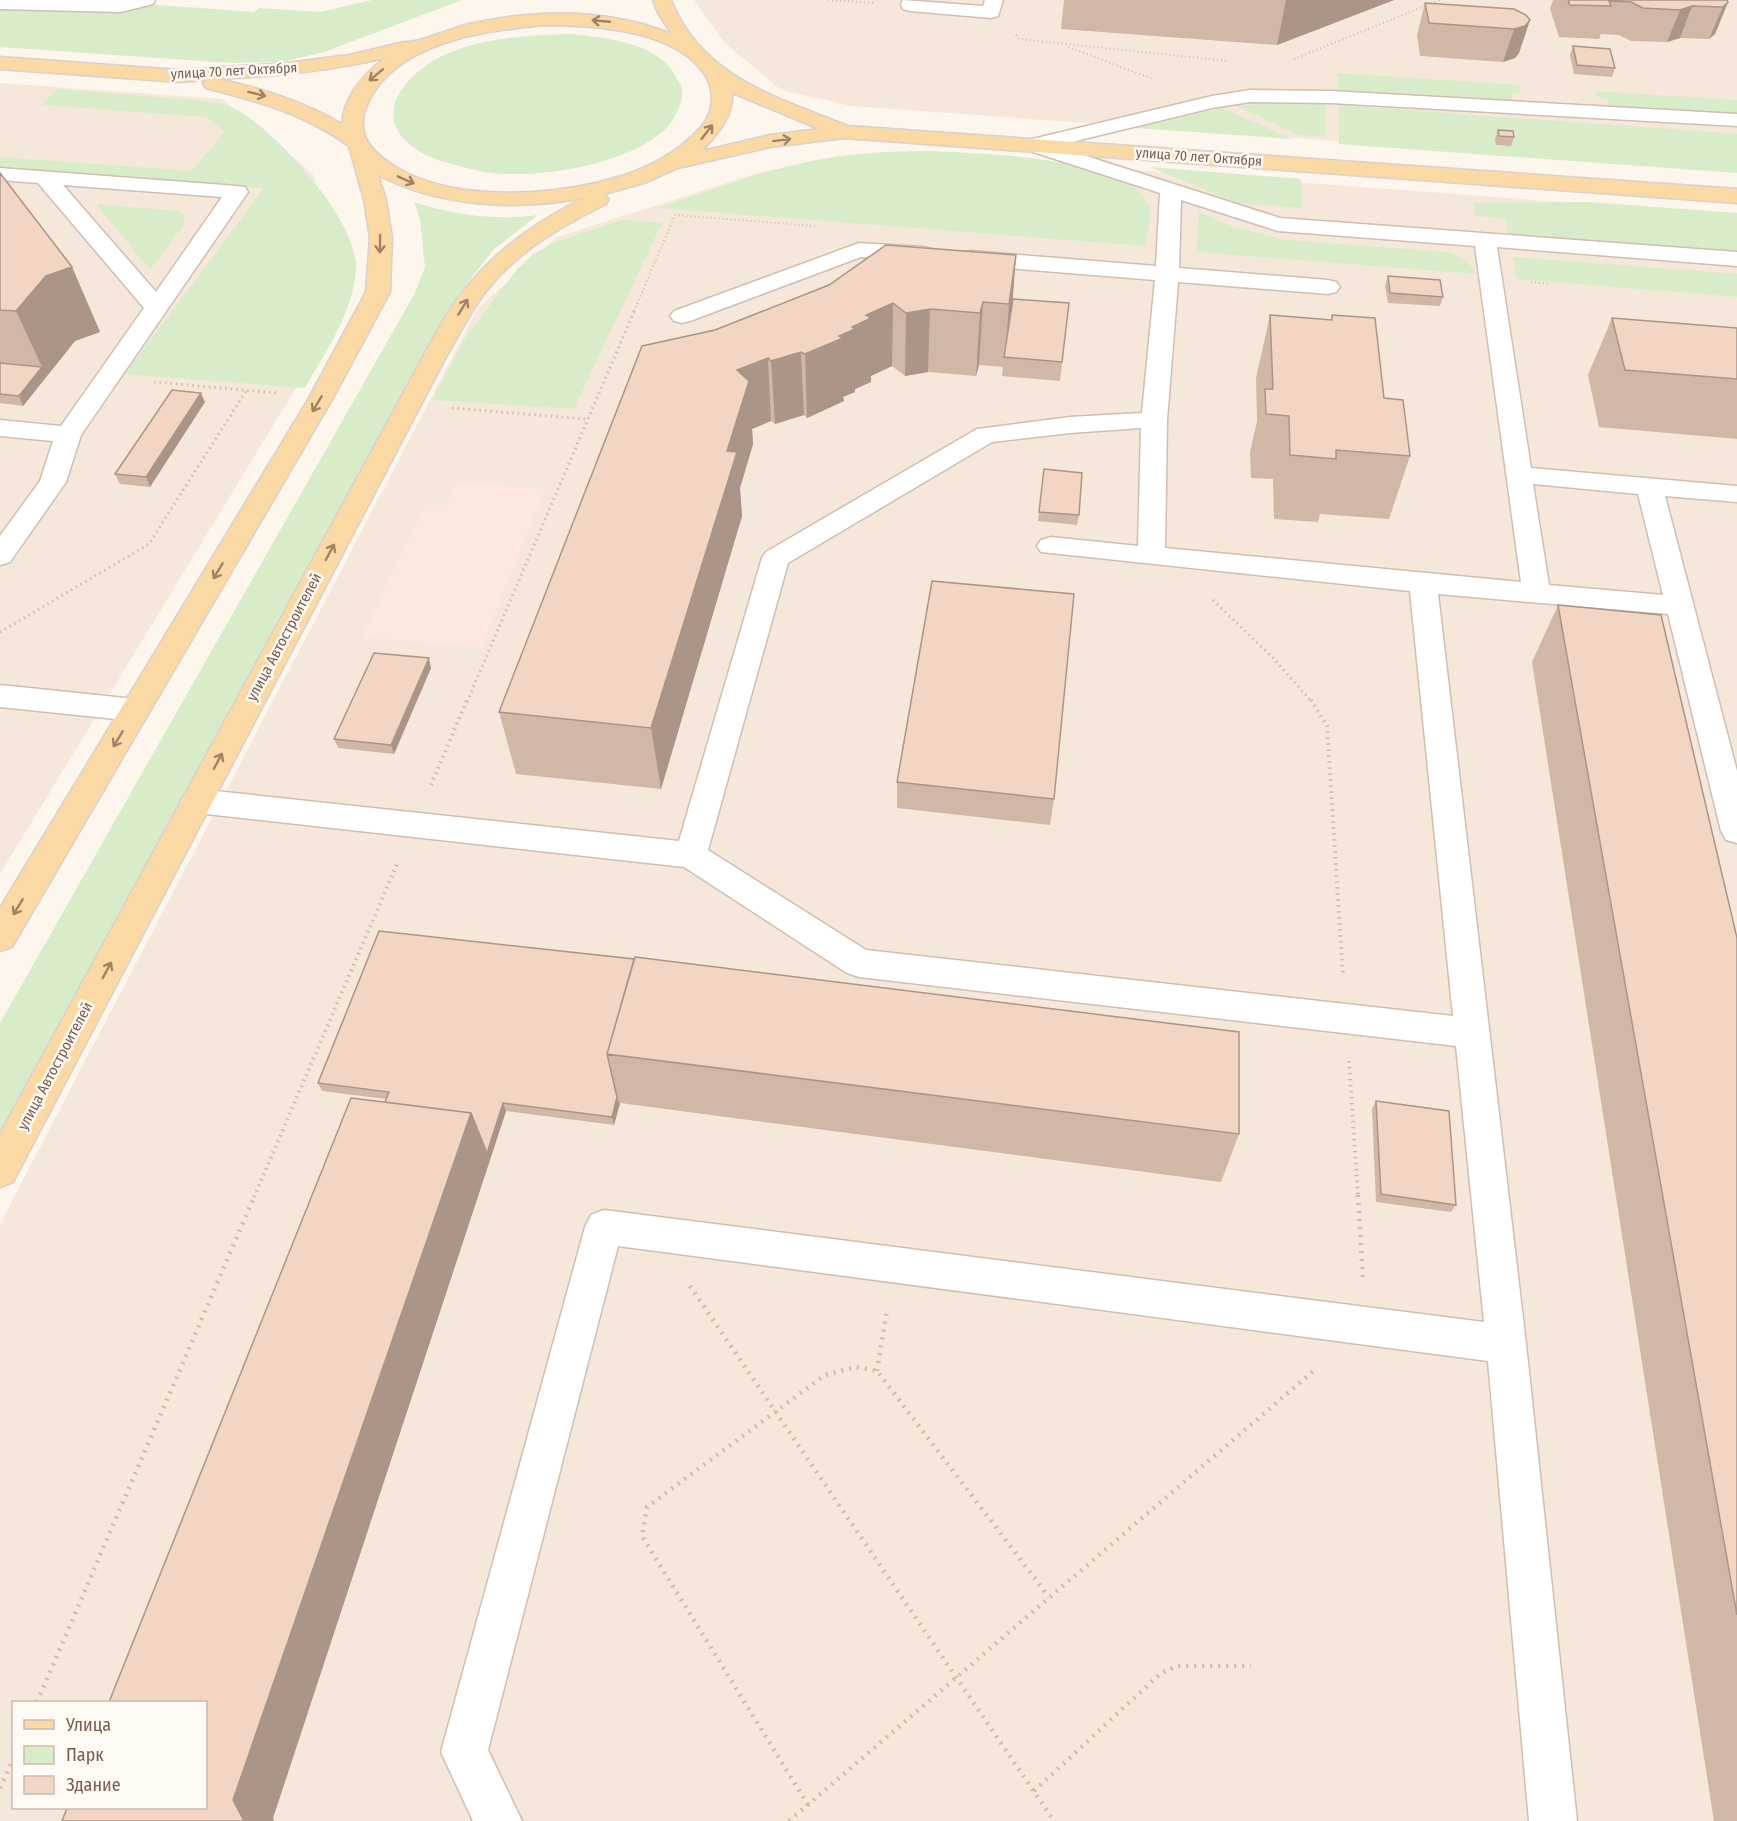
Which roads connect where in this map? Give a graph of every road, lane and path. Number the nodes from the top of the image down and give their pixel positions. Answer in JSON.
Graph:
{"nodes":[{"id":1,"x":146,"y":0,"type":"edge"},
{"id":2,"x":662,"y":0,"type":"edge"},
{"id":3,"x":828,"y":0,"type":"edge"},
{"id":4,"x":1440,"y":0,"type":"edge"},
{"id":5,"x":0,"y":3,"type":"edge"},
{"id":6,"x":911,"y":3,"type":"edge"},
{"id":7,"x":499,"y":5,"type":"dead end"},
{"id":8,"x":993,"y":6,"type":"edge"},
{"id":9,"x":437,"y":39,"type":"junction"},
{"id":10,"x":1061,"y":44,"type":"dead end"},
{"id":11,"x":693,"y":50,"type":"junction"},
{"id":12,"x":1288,"y":62,"type":"dead end"},
{"id":13,"x":0,"y":63,"type":"edge"},
{"id":14,"x":713,"y":69,"type":"junction"},
{"id":15,"x":179,"y":76,"type":"junction"},
{"id":16,"x":1737,"y":120,"type":"edge"},
{"id":17,"x":844,"y":132,"type":"junction"},
{"id":18,"x":357,"y":143,"type":"junction"},
{"id":19,"x":1031,"y":145,"type":"junction"},
{"id":20,"x":654,"y":171,"type":"junction"},
{"id":21,"x":0,"y":174,"type":"edge"},
{"id":22,"x":44,"y":177,"type":"junction"},
{"id":23,"x":1171,"y":188,"type":"junction"},
{"id":24,"x":1737,"y":196,"type":"edge"},
{"id":25,"x":1485,"y":239,"type":"junction"},
{"id":26,"x":1737,"y":259,"type":"edge"},
{"id":27,"x":1167,"y":274,"type":"junction"},
{"id":28,"x":1328,"y":287,"type":"dead end"},
{"id":29,"x":157,"y":308,"type":"junction"},
{"id":30,"x":682,"y":316,"type":"dead end"},
{"id":31,"x":246,"y":391,"type":"dead end"},
{"id":32,"x":1154,"y":420,"type":"junction"},
{"id":33,"x":0,"y":428,"type":"edge"},
{"id":34,"x":68,"y":435,"type":"junction"},
{"id":35,"x":1520,"y":475,"type":"junction"},
{"id":36,"x":1649,"y":486,"type":"junction"},
{"id":37,"x":1737,"y":494,"type":"edge"},
{"id":38,"x":1051,"y":546,"type":"dead end"},
{"id":39,"x":0,"y":556,"type":"edge"},
{"id":40,"x":1160,"y":557,"type":"junction"},
{"id":41,"x":1424,"y":584,"type":"junction"},
{"id":42,"x":1536,"y":593,"type":"junction"},
{"id":43,"x":1680,"y":606,"type":"junction"},
{"id":44,"x":0,"y":632,"type":"edge"},
{"id":45,"x":0,"y":696,"type":"edge"},
{"id":46,"x":135,"y":710,"type":"junction"},
{"id":47,"x":197,"y":801,"type":"junction"},
{"id":48,"x":1737,"y":831,"type":"edge"},
{"id":49,"x":691,"y":855,"type":"junction"},
{"id":50,"x":0,"y":937,"type":"edge"},
{"id":51,"x":1346,"y":1018,"type":"junction"},
{"id":52,"x":1471,"y":1033,"type":"junction"},
{"id":53,"x":0,"y":1170,"type":"edge"},
{"id":54,"x":654,"y":1233,"type":"junction"},
{"id":55,"x":894,"y":1265,"type":"junction"},
{"id":56,"x":1366,"y":1326,"type":"junction"},
{"id":57,"x":1506,"y":1344,"type":"junction"},
{"id":58,"x":877,"y":1371,"type":"junction"},
{"id":59,"x":775,"y":1412,"type":"junction"},
{"id":60,"x":1049,"y":1597,"type":"junction"},
{"id":61,"x":1251,"y":1666,"type":"dead end"},
{"id":62,"x":956,"y":1677,"type":"junction"},
{"id":63,"x":12,"y":1761,"type":"edge"},
{"id":64,"x":0,"y":1788,"type":"edge"},
{"id":65,"x":1034,"y":1791,"type":"junction"},
{"id":66,"x":808,"y":1804,"type":"junction"},
{"id":67,"x":498,"y":1821,"type":"edge"},
{"id":68,"x":789,"y":1821,"type":"edge"},
{"id":69,"x":1054,"y":1821,"type":"edge"},
{"id":70,"x":1552,"y":1821,"type":"edge"}],
"edges":[{"from":1,"to":5,"type":"street"},
{"from":2,"to":11,"type":"main road"},
{"from":3,"to":6,"type":"path"},
{"from":4,"to":12,"type":"path"},
{"from":6,"to":8,"type":"street"},
{"from":7,"to":9,"type":"main road"},
{"from":8,"to":10,"type":"path"},
{"from":11,"to":9,"type":"main road","one_way":true},
{"from":9,"to":15,"type":"main road","name":"улица 70 лет Октября"},
{"from":9,"to":18,"type":"main road","one_way":true},
{"from":11,"to":14,"type":"main road"},
{"from":13,"to":15,"type":"main road","name":"улица 70 лет Октября"},
{"from":14,"to":17,"type":"main road"},
{"from":20,"to":14,"type":"main road","one_way":true},
{"from":15,"to":18,"type":"main road","one_way":true},
{"from":16,"to":19,"type":"street"},
{"from":17,"to":19,"type":"main road","name":"улица 70 лет Октября"},
{"from":20,"to":17,"type":"main road","name":"улица 70 лет Октября","one_way":true},
{"from":18,"to":20,"type":"main road","one_way":true},
{"from":18,"to":46,"type":"main road","one_way":true},
{"from":19,"to":23,"type":"street"},
{"from":19,"to":24,"type":"main road","name":"улица 70 лет Октября"},
{"from":47,"to":20,"type":"main road","name":"улица Автостроителей","one_way":true},
{"from":21,"to":22,"type":"street"},
{"from":22,"to":29,"type":"street"},
{"from":22,"to":29,"type":"street"},
{"from":23,"to":25,"type":"street"},
{"from":23,"to":27,"type":"street"},
{"from":25,"to":26,"type":"street"},
{"from":25,"to":35,"type":"street"},
{"from":27,"to":28,"type":"street"},
{"from":27,"to":30,"type":"street"},
{"from":27,"to":32,"type":"street"},
{"from":29,"to":34,"type":"street"},
{"from":31,"to":44,"type":"path"},
{"from":32,"to":40,"type":"street"},
{"from":32,"to":49,"type":"street"},
{"from":33,"to":34,"type":"street"},
{"from":34,"to":39,"type":"street"},
{"from":35,"to":36,"type":"street"},
{"from":35,"to":42,"type":"street"},
{"from":36,"to":37,"type":"street"},
{"from":36,"to":43,"type":"street"},
{"from":38,"to":40,"type":"street"},
{"from":40,"to":41,"type":"street"},
{"from":40,"to":51,"type":"path"},
{"from":41,"to":42,"type":"street"},
{"from":41,"to":52,"type":"street"},
{"from":42,"to":43,"type":"street"},
{"from":43,"to":48,"type":"street"},
{"from":45,"to":46,"type":"street"},
{"from":46,"to":50,"type":"main road","one_way":true},
{"from":47,"to":49,"type":"street"},
{"from":53,"to":47,"type":"main road","name":"улица Автостроителей","one_way":true},
{"from":49,"to":51,"type":"street"},
{"from":51,"to":52,"type":"street"},
{"from":51,"to":56,"type":"path"},
{"from":52,"to":57,"type":"street"},
{"from":54,"to":55,"type":"street"},
{"from":54,"to":59,"type":"path"},
{"from":54,"to":67,"type":"street"},
{"from":55,"to":56,"type":"street"},
{"from":55,"to":58,"type":"path"},
{"from":56,"to":57,"type":"street"},
{"from":56,"to":60,"type":"path"},
{"from":57,"to":70,"type":"street"},
{"from":58,"to":59,"type":"path"},
{"from":58,"to":60,"type":"path"},
{"from":59,"to":62,"type":"path"},
{"from":59,"to":66,"type":"path"},
{"from":60,"to":62,"type":"path"},
{"from":61,"to":65,"type":"path"},
{"from":62,"to":65,"type":"path"},
{"from":62,"to":66,"type":"path"},
{"from":63,"to":64,"type":"path"},
{"from":65,"to":69,"type":"path"},
{"from":66,"to":68,"type":"path"}]}
